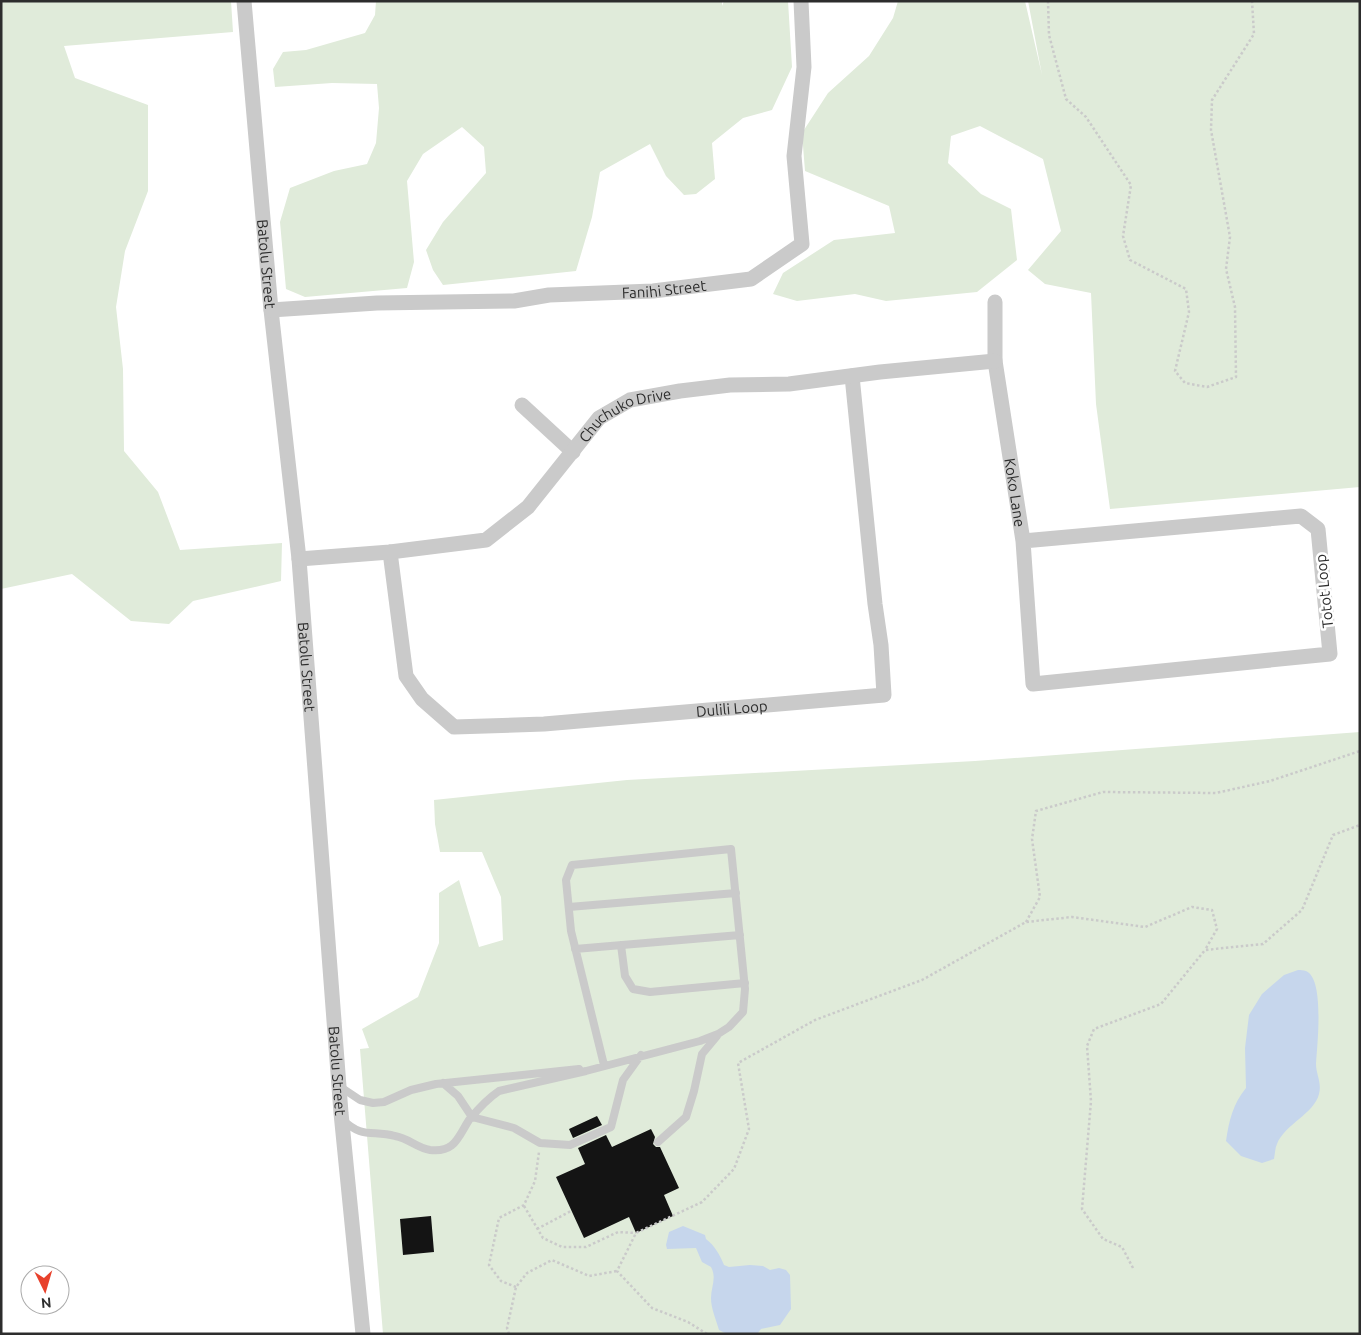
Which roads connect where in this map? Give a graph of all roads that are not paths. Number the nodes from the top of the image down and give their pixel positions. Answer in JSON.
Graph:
{"nodes":[{"id":1,"x":244,"y":1,"type":"edge"},
{"id":2,"x":801,"y":1,"type":"edge"},
{"id":3,"x":995,"y":302,"type":"dead end"},
{"id":4,"x":271,"y":310,"type":"junction"},
{"id":5,"x":996,"y":361,"type":"junction"},
{"id":6,"x":852,"y":376,"type":"junction"},
{"id":7,"x":522,"y":405,"type":"dead end"},
{"id":8,"x":573,"y":452,"type":"junction"},
{"id":9,"x":1023,"y":542,"type":"junction"},
{"id":10,"x":390,"y":552,"type":"junction"},
{"id":11,"x":299,"y":559,"type":"junction"},
{"id":12,"x":1033,"y":684,"type":"joint"},
{"id":13,"x":736,"y":893,"type":"junction"},
{"id":14,"x":569,"y":907,"type":"junction"},
{"id":15,"x":740,"y":935,"type":"junction"},
{"id":16,"x":621,"y":945,"type":"junction"},
{"id":17,"x":575,"y":949,"type":"junction"},
{"id":18,"x":745,"y":983,"type":"junction"},
{"id":19,"x":718,"y":1034,"type":"junction"},
{"id":20,"x":641,"y":1056,"type":"junction"},
{"id":21,"x":613,"y":1064,"type":"junction"},
{"id":22,"x":604,"y":1065,"type":"junction"},
{"id":23,"x":443,"y":1083,"type":"junction"},
{"id":24,"x":339,"y":1086,"type":"junction"},
{"id":25,"x":341,"y":1118,"type":"junction"},
{"id":26,"x":472,"y":1118,"type":"junction"},
{"id":27,"x":658,"y":1142,"type":"dead end"},
{"id":28,"x":363,"y":1334,"type":"edge"}],
"edges":[{"from":1,"to":4,"type":"street","name":"Batolu Street"},
{"from":2,"to":4,"type":"street","name":"Fanihi Street"},
{"from":3,"to":5,"type":"street","name":"Koko Lane"},
{"from":4,"to":11,"type":"street","name":"Batolu Street"},
{"from":5,"to":6,"type":"street","name":"Chuchuko Drive"},
{"from":5,"to":9,"type":"street","name":"Koko Lane"},
{"from":6,"to":8,"type":"street","name":"Chuchuko Drive"},
{"from":6,"to":10,"type":"street","name":"Dulili Loop"},
{"from":7,"to":8,"type":"street"},
{"from":8,"to":10,"type":"street","name":"Chuchuko Drive"},
{"from":9,"to":12,"type":"street","name":"Koko Lane"},
{"from":9,"to":12,"type":"street","name":"Totot Loop"},
{"from":10,"to":11,"type":"street","name":"Chuchuko Drive"},
{"from":11,"to":24,"type":"street","name":"Batolu Street"},
{"from":13,"to":14,"type":"lane"},
{"from":13,"to":14,"type":"lane"},
{"from":13,"to":15,"type":"lane"},
{"from":14,"to":17,"type":"lane"},
{"from":15,"to":16,"type":"lane"},
{"from":15,"to":18,"type":"lane"},
{"from":16,"to":17,"type":"lane"},
{"from":16,"to":18,"type":"lane"},
{"from":17,"to":22,"type":"lane"},
{"from":18,"to":19,"type":"lane"},
{"from":19,"to":20,"type":"lane"},
{"from":19,"to":27,"type":"lane"},
{"from":20,"to":21,"type":"lane"},
{"from":20,"to":26,"type":"lane"},
{"from":21,"to":22,"type":"lane"},
{"from":21,"to":26,"type":"lane"},
{"from":22,"to":23,"type":"lane"},
{"from":23,"to":24,"type":"lane"},
{"from":23,"to":26,"type":"lane"},
{"from":24,"to":25,"type":"street","name":"Batolu Street"},
{"from":25,"to":26,"type":"lane"},
{"from":25,"to":28,"type":"street","name":"Batolu Street"}]}
